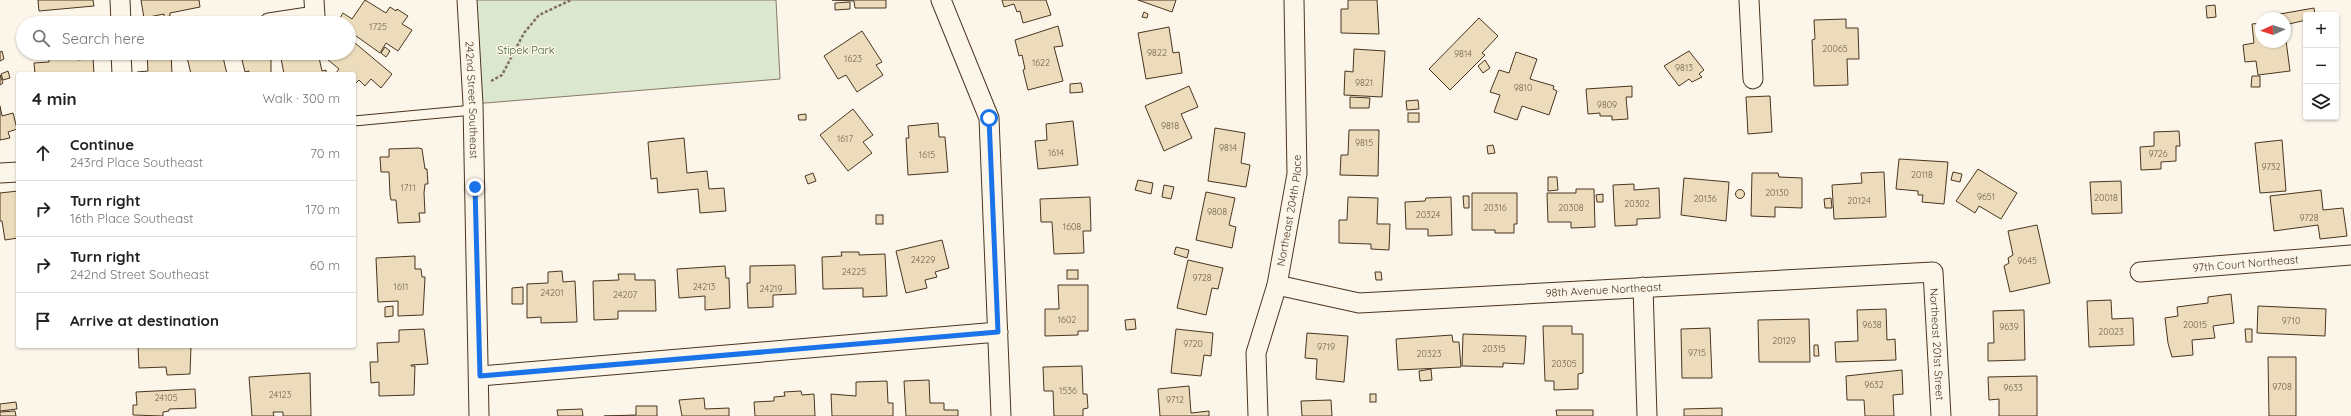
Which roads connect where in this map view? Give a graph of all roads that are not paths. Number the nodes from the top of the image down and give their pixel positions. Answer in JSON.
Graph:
{"nodes":[{"id":1,"x":120,"y":0,"type":"edge"},
{"id":2,"x":314,"y":0,"type":"edge"},
{"id":3,"x":467,"y":0,"type":"edge"},
{"id":4,"x":941,"y":0,"type":"edge"},
{"id":5,"x":1294,"y":0,"type":"edge"},
{"id":6,"x":1749,"y":0,"type":"edge"},
{"id":7,"x":120,"y":16,"type":"edge"},
{"id":8,"x":315,"y":16,"type":"edge"},
{"id":9,"x":121,"y":60,"type":"edge"},
{"id":10,"x":122,"y":72,"type":"edge"},
{"id":11,"x":1753,"y":79,"type":"dead end"},
{"id":12,"x":472,"y":101,"type":"junction"},
{"id":13,"x":356,"y":121,"type":"edge"},
{"id":14,"x":16,"y":172,"type":"edge"},
{"id":15,"x":0,"y":173,"type":"edge"},
{"id":16,"x":2351,"y":255,"type":"edge"},
{"id":17,"x":1933,"y":272,"type":"joint"},
{"id":18,"x":2140,"y":272,"type":"dead end"},
{"id":19,"x":1277,"y":285,"type":"junction"},
{"id":20,"x":1643,"y":287,"type":"junction"},
{"id":21,"x":998,"y":332,"type":"junction"},
{"id":22,"x":480,"y":376,"type":"junction"},
{"id":23,"x":479,"y":416,"type":"edge"},
{"id":24,"x":1001,"y":416,"type":"edge"},
{"id":25,"x":1258,"y":416,"type":"edge"},
{"id":26,"x":1647,"y":416,"type":"edge"},
{"id":27,"x":1941,"y":416,"type":"edge"}],
"edges":[{"from":1,"to":7,"type":"street"},
{"from":2,"to":8,"type":"street"},
{"from":3,"to":12,"type":"street","name":"242nd Street Southeast"},
{"from":4,"to":21,"type":"street"},
{"from":5,"to":19,"type":"street","name":"Northeast 204th Place"},
{"from":6,"to":11,"type":"street"},
{"from":9,"to":10,"type":"street"},
{"from":12,"to":13,"type":"lane"},
{"from":12,"to":22,"type":"street","name":"242nd Street Southeast"},
{"from":14,"to":15,"type":"street"},
{"from":16,"to":18,"type":"street","name":"97th Court Northeast"},
{"from":17,"to":20,"type":"street","name":"98th Avenue Northeast"},
{"from":17,"to":27,"type":"street","name":"Northeast 201st Street"},
{"from":19,"to":20,"type":"street","name":"98th Avenue Northeast"},
{"from":19,"to":25,"type":"street","name":"Northeast 204th Place"},
{"from":20,"to":26,"type":"street"},
{"from":21,"to":22,"type":"street"},
{"from":21,"to":24,"type":"street"},
{"from":22,"to":23,"type":"street","name":"242nd Street Southeast"}]}
